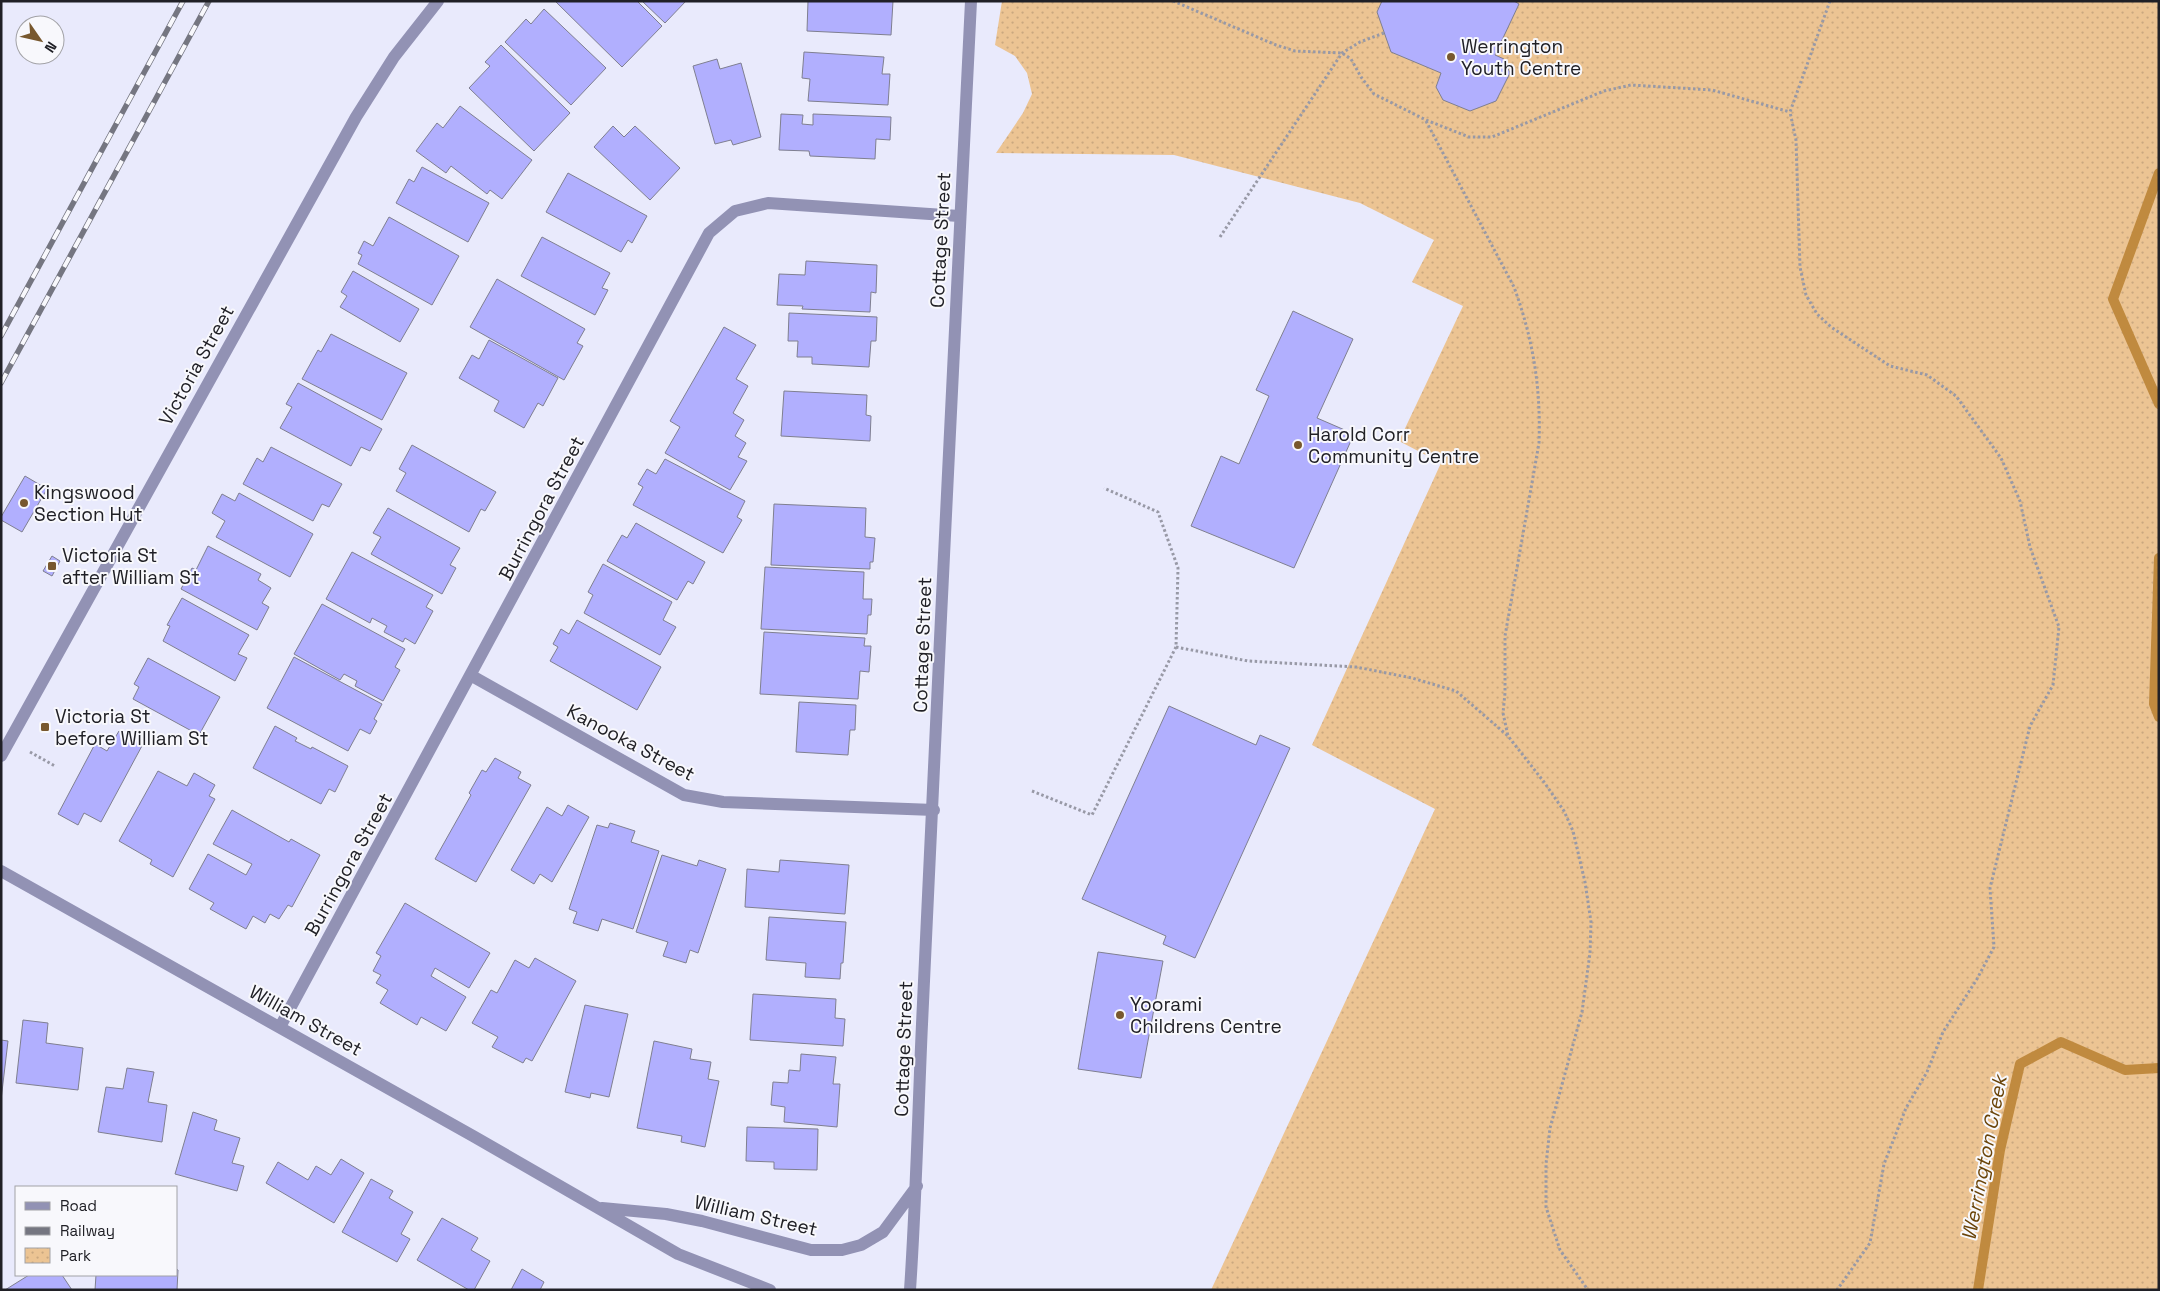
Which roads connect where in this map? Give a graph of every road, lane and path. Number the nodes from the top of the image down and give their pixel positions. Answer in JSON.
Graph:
{"nodes":[{"id":1,"x":438,"y":1,"type":"edge"},
{"id":2,"x":971,"y":1,"type":"edge"},
{"id":3,"x":1173,"y":1,"type":"edge"},
{"id":4,"x":1830,"y":1,"type":"edge"},
{"id":5,"x":1384,"y":33,"type":"dead end"},
{"id":6,"x":1342,"y":53,"type":"junction"},
{"id":7,"x":1790,"y":112,"type":"junction"},
{"id":8,"x":1426,"y":120,"type":"junction"},
{"id":9,"x":959,"y":216,"type":"junction"},
{"id":10,"x":1220,"y":237,"type":"dead end"},
{"id":11,"x":1104,"y":488,"type":"dead end"},
{"id":12,"x":1176,"y":647,"type":"junction"},
{"id":13,"x":472,"y":676,"type":"junction"},
{"id":14,"x":1508,"y":736,"type":"junction"},
{"id":15,"x":28,"y":751,"type":"dead end"},
{"id":16,"x":1,"y":756,"type":"edge"},
{"id":17,"x":55,"y":766,"type":"dead end"},
{"id":18,"x":1032,"y":791,"type":"dead end"},
{"id":19,"x":934,"y":810,"type":"junction"},
{"id":20,"x":1,"y":871,"type":"edge"},
{"id":21,"x":280,"y":1027,"type":"junction"},
{"id":22,"x":917,"y":1186,"type":"junction"},
{"id":23,"x":590,"y":1205,"type":"junction"},
{"id":24,"x":770,"y":1290,"type":"edge"},
{"id":25,"x":910,"y":1290,"type":"edge"},
{"id":26,"x":1588,"y":1290,"type":"edge"},
{"id":27,"x":1837,"y":1290,"type":"edge"}],
"edges":[{"from":1,"to":16,"type":"street","name":"Victoria Street"},
{"from":2,"to":9,"type":"street","name":"Cottage Street"},
{"from":3,"to":6,"type":"path"},
{"from":4,"to":7,"type":"path"},
{"from":5,"to":6,"type":"path"},
{"from":6,"to":8,"type":"path"},
{"from":6,"to":10,"type":"path"},
{"from":7,"to":8,"type":"path"},
{"from":7,"to":27,"type":"path"},
{"from":8,"to":14,"type":"path"},
{"from":9,"to":13,"type":"street","name":"Burringora Street"},
{"from":9,"to":19,"type":"street","name":"Cottage Street"},
{"from":11,"to":12,"type":"path"},
{"from":12,"to":14,"type":"path"},
{"from":12,"to":18,"type":"path"},
{"from":13,"to":19,"type":"street","name":"Kanooka Street"},
{"from":13,"to":21,"type":"street","name":"Burringora Street"},
{"from":14,"to":26,"type":"path"},
{"from":15,"to":17,"type":"path"},
{"from":19,"to":22,"type":"street","name":"Cottage Street"},
{"from":20,"to":21,"type":"street","name":"William Street"},
{"from":21,"to":23,"type":"street","name":"William Street"},
{"from":22,"to":23,"type":"street","name":"William Street"},
{"from":22,"to":25,"type":"street","name":"Cottage Street"},
{"from":23,"to":24,"type":"street","name":"William Street"}]}
